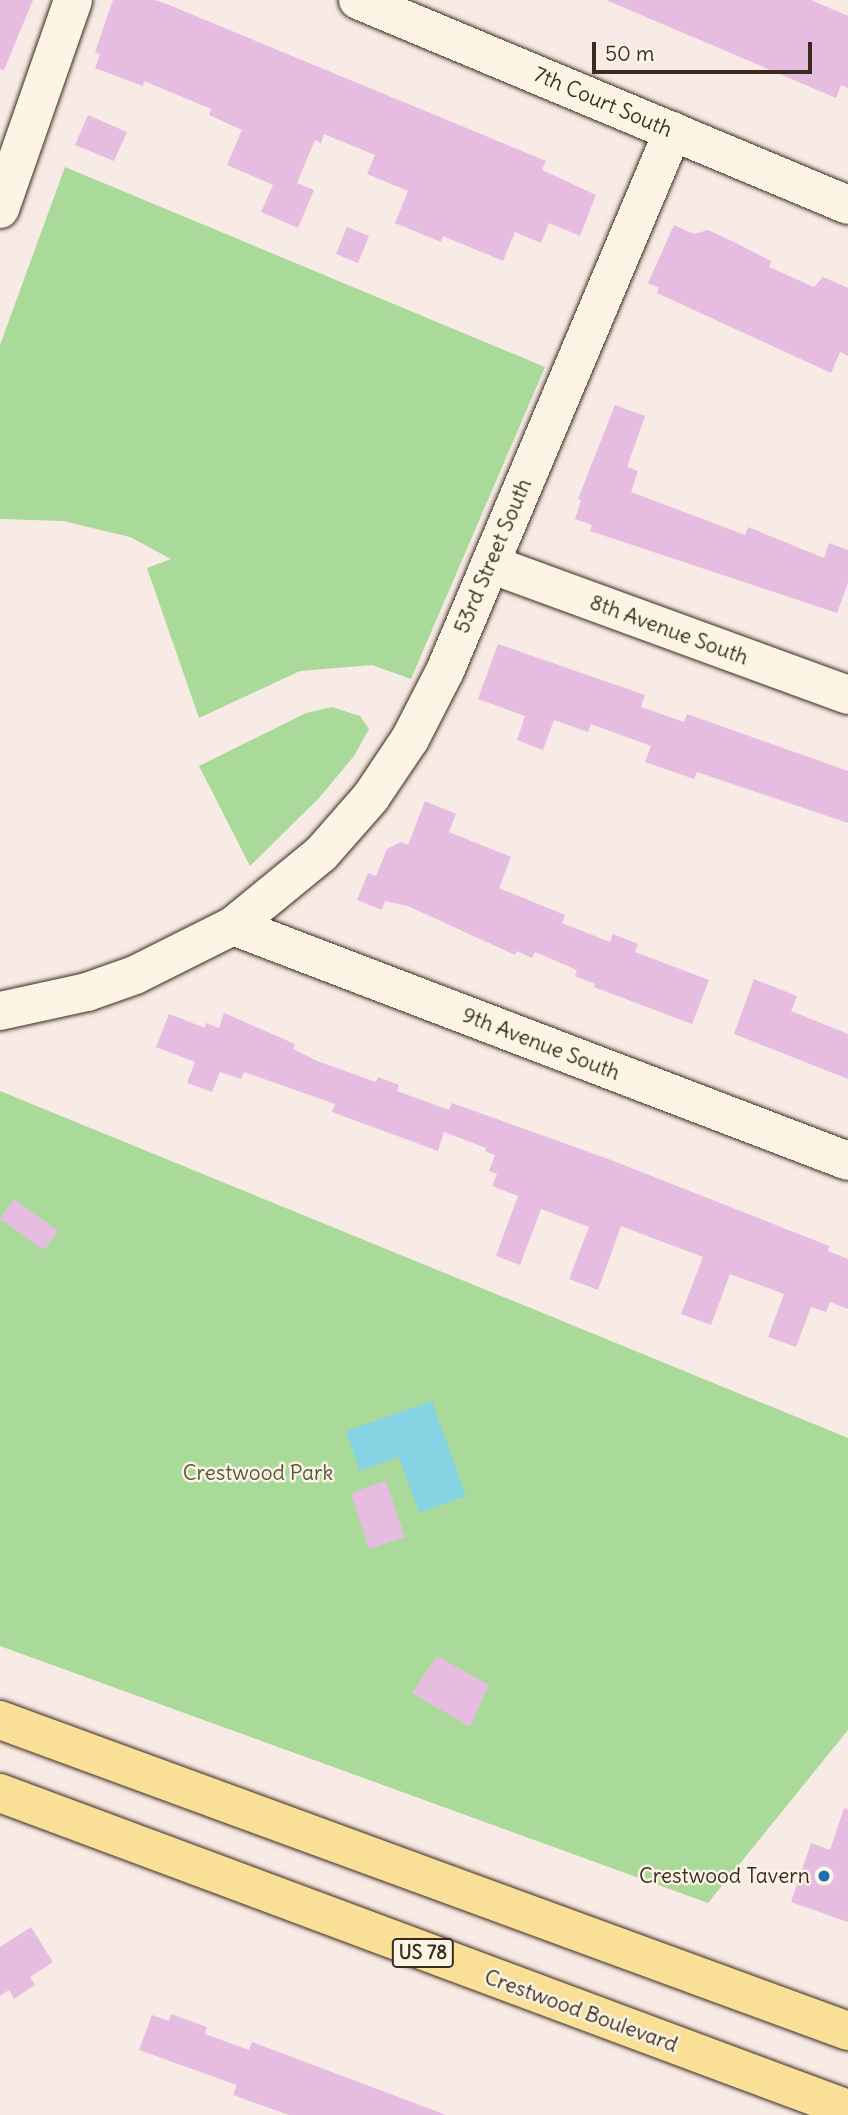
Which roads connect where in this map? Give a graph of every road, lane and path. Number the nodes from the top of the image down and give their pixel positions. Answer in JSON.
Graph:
{"nodes":[{"id":1,"x":73,"y":0,"type":"edge"},
{"id":2,"x":358,"y":0,"type":"edge"},
{"id":3,"x":673,"y":131,"type":"junction"},
{"id":4,"x":848,"y":205,"type":"edge"},
{"id":5,"x":0,"y":209,"type":"edge"},
{"id":6,"x":490,"y":564,"type":"junction"},
{"id":7,"x":848,"y":695,"type":"edge"},
{"id":8,"x":233,"y":926,"type":"junction"},
{"id":9,"x":0,"y":1011,"type":"edge"},
{"id":10,"x":848,"y":1161,"type":"edge"},
{"id":11,"x":0,"y":1720,"type":"edge"},
{"id":12,"x":0,"y":1793,"type":"edge"},
{"id":13,"x":848,"y":2031,"type":"edge"},
{"id":14,"x":848,"y":2109,"type":"edge"}],
"edges":[{"from":1,"to":5,"type":"street"},
{"from":2,"to":3,"type":"street","name":"7th Court South"},
{"from":3,"to":4,"type":"street","name":"7th Court South"},
{"from":3,"to":6,"type":"street","name":"53rd Street South"},
{"from":6,"to":7,"type":"street","name":"8th Avenue South"},
{"from":6,"to":8,"type":"street","name":"53rd Street South"},
{"from":8,"to":9,"type":"street","name":"53rd Street South"},
{"from":8,"to":10,"type":"street","name":"9th Avenue South"},
{"from":11,"to":13,"type":"main road"},
{"from":12,"to":14,"type":"main road","name":"Crestwood Boulevard","number":"US 78"}]}
